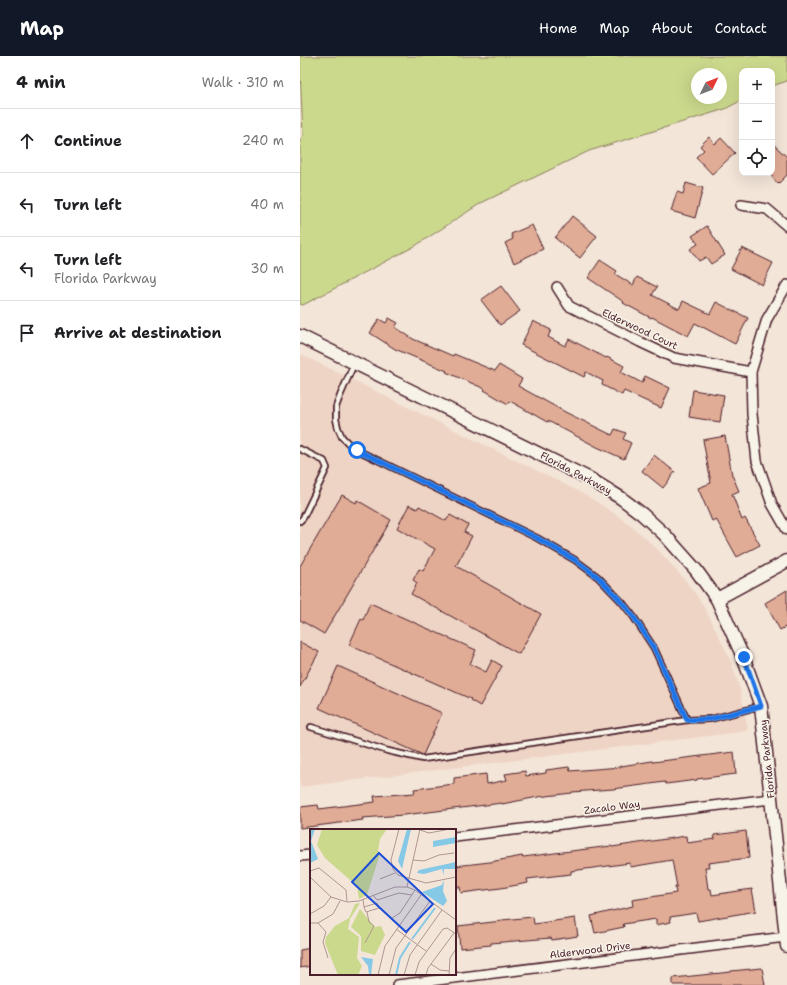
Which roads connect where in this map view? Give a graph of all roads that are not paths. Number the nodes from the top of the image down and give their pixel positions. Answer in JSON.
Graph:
{"nodes":[{"id":1,"x":742,"y":205,"type":"dead end"},
{"id":2,"x":787,"y":226,"type":"edge"},
{"id":3,"x":787,"y":285,"type":"edge"},
{"id":4,"x":557,"y":287,"type":"dead end"},
{"id":5,"x":300,"y":336,"type":"edge"},
{"id":6,"x":355,"y":363,"type":"junction"},
{"id":7,"x":751,"y":372,"type":"junction"},
{"id":8,"x":300,"y":449,"type":"edge"},
{"id":9,"x":300,"y":521,"type":"edge"},
{"id":10,"x":787,"y":530,"type":"edge"},
{"id":11,"x":787,"y":560,"type":"edge"},
{"id":12,"x":717,"y":599,"type":"junction"},
{"id":13,"x":761,"y":706,"type":"junction"},
{"id":14,"x":687,"y":720,"type":"junction"},
{"id":15,"x":311,"y":727,"type":"dead end"},
{"id":16,"x":771,"y":800,"type":"junction"},
{"id":17,"x":456,"y":837,"type":"edge"},
{"id":18,"x":310,"y":855,"type":"edge"},
{"id":19,"x":300,"y":856,"type":"edge"},
{"id":20,"x":786,"y":942,"type":"edge"},
{"id":21,"x":397,"y":985,"type":"edge"}],
"edges":[{"from":1,"to":2,"type":"street"},
{"from":3,"to":7,"type":"street"},
{"from":4,"to":7,"type":"street","name":"Elderwood Court"},
{"from":5,"to":6,"type":"street","name":"Florida Parkway"},
{"from":6,"to":12,"type":"street","name":"Florida Parkway"},
{"from":6,"to":14,"type":"lane"},
{"from":7,"to":10,"type":"street"},
{"from":8,"to":9,"type":"lane"},
{"from":11,"to":12,"type":"street"},
{"from":12,"to":13,"type":"street","name":"Florida Parkway"},
{"from":13,"to":14,"type":"lane"},
{"from":13,"to":16,"type":"street","name":"Florida Parkway"},
{"from":14,"to":15,"type":"lane"},
{"from":16,"to":17,"type":"street","name":"Zacalo Way"},
{"from":16,"to":20,"type":"street","name":"Florida Parkway"},
{"from":18,"to":19,"type":"street"},
{"from":20,"to":21,"type":"street","name":"Alderwood Drive"}]}
